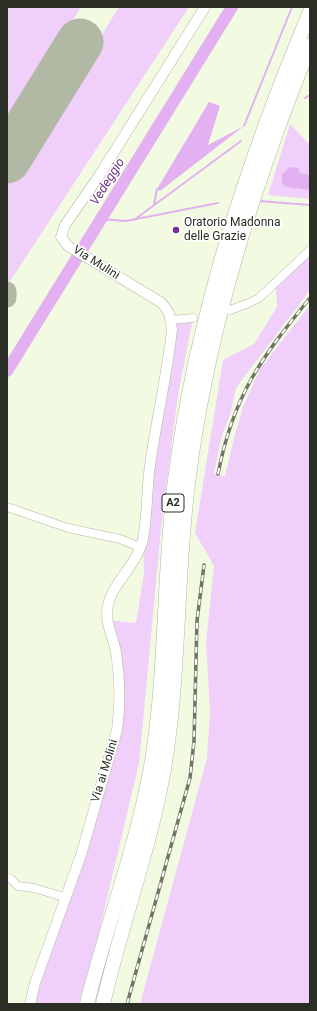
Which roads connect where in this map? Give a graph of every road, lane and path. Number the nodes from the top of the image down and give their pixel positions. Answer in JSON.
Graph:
{"nodes":[{"id":1,"x":205,"y":7,"type":"edge"},
{"id":2,"x":310,"y":12,"type":"edge"},
{"id":3,"x":310,"y":45,"type":"edge"},
{"id":4,"x":310,"y":250,"type":"edge"},
{"id":5,"x":230,"y":310,"type":"dead end"},
{"id":6,"x":193,"y":318,"type":"dead end"},
{"id":7,"x":171,"y":320,"type":"junction"},
{"id":8,"x":7,"y":506,"type":"edge"},
{"id":9,"x":141,"y":543,"type":"junction"},
{"id":10,"x":7,"y":878,"type":"edge"},
{"id":11,"x":64,"y":897,"type":"junction"},
{"id":12,"x":30,"y":1004,"type":"edge"},
{"id":13,"x":87,"y":1004,"type":"edge"},
{"id":14,"x":103,"y":1004,"type":"edge"}],
"edges":[{"from":1,"to":7,"type":"street","name":"Via Mulini"},
{"from":2,"to":13,"type":"highway","number":"A2"},
{"from":3,"to":14,"type":"highway","number":"A2"},
{"from":4,"to":5,"type":"street"},
{"from":6,"to":7,"type":"street"},
{"from":7,"to":9,"type":"street"},
{"from":8,"to":9,"type":"street"},
{"from":9,"to":11,"type":"street","name":"Via ai Molini"},
{"from":10,"to":11,"type":"street"},
{"from":11,"to":12,"type":"street","name":"Via ai Molini"}]}
